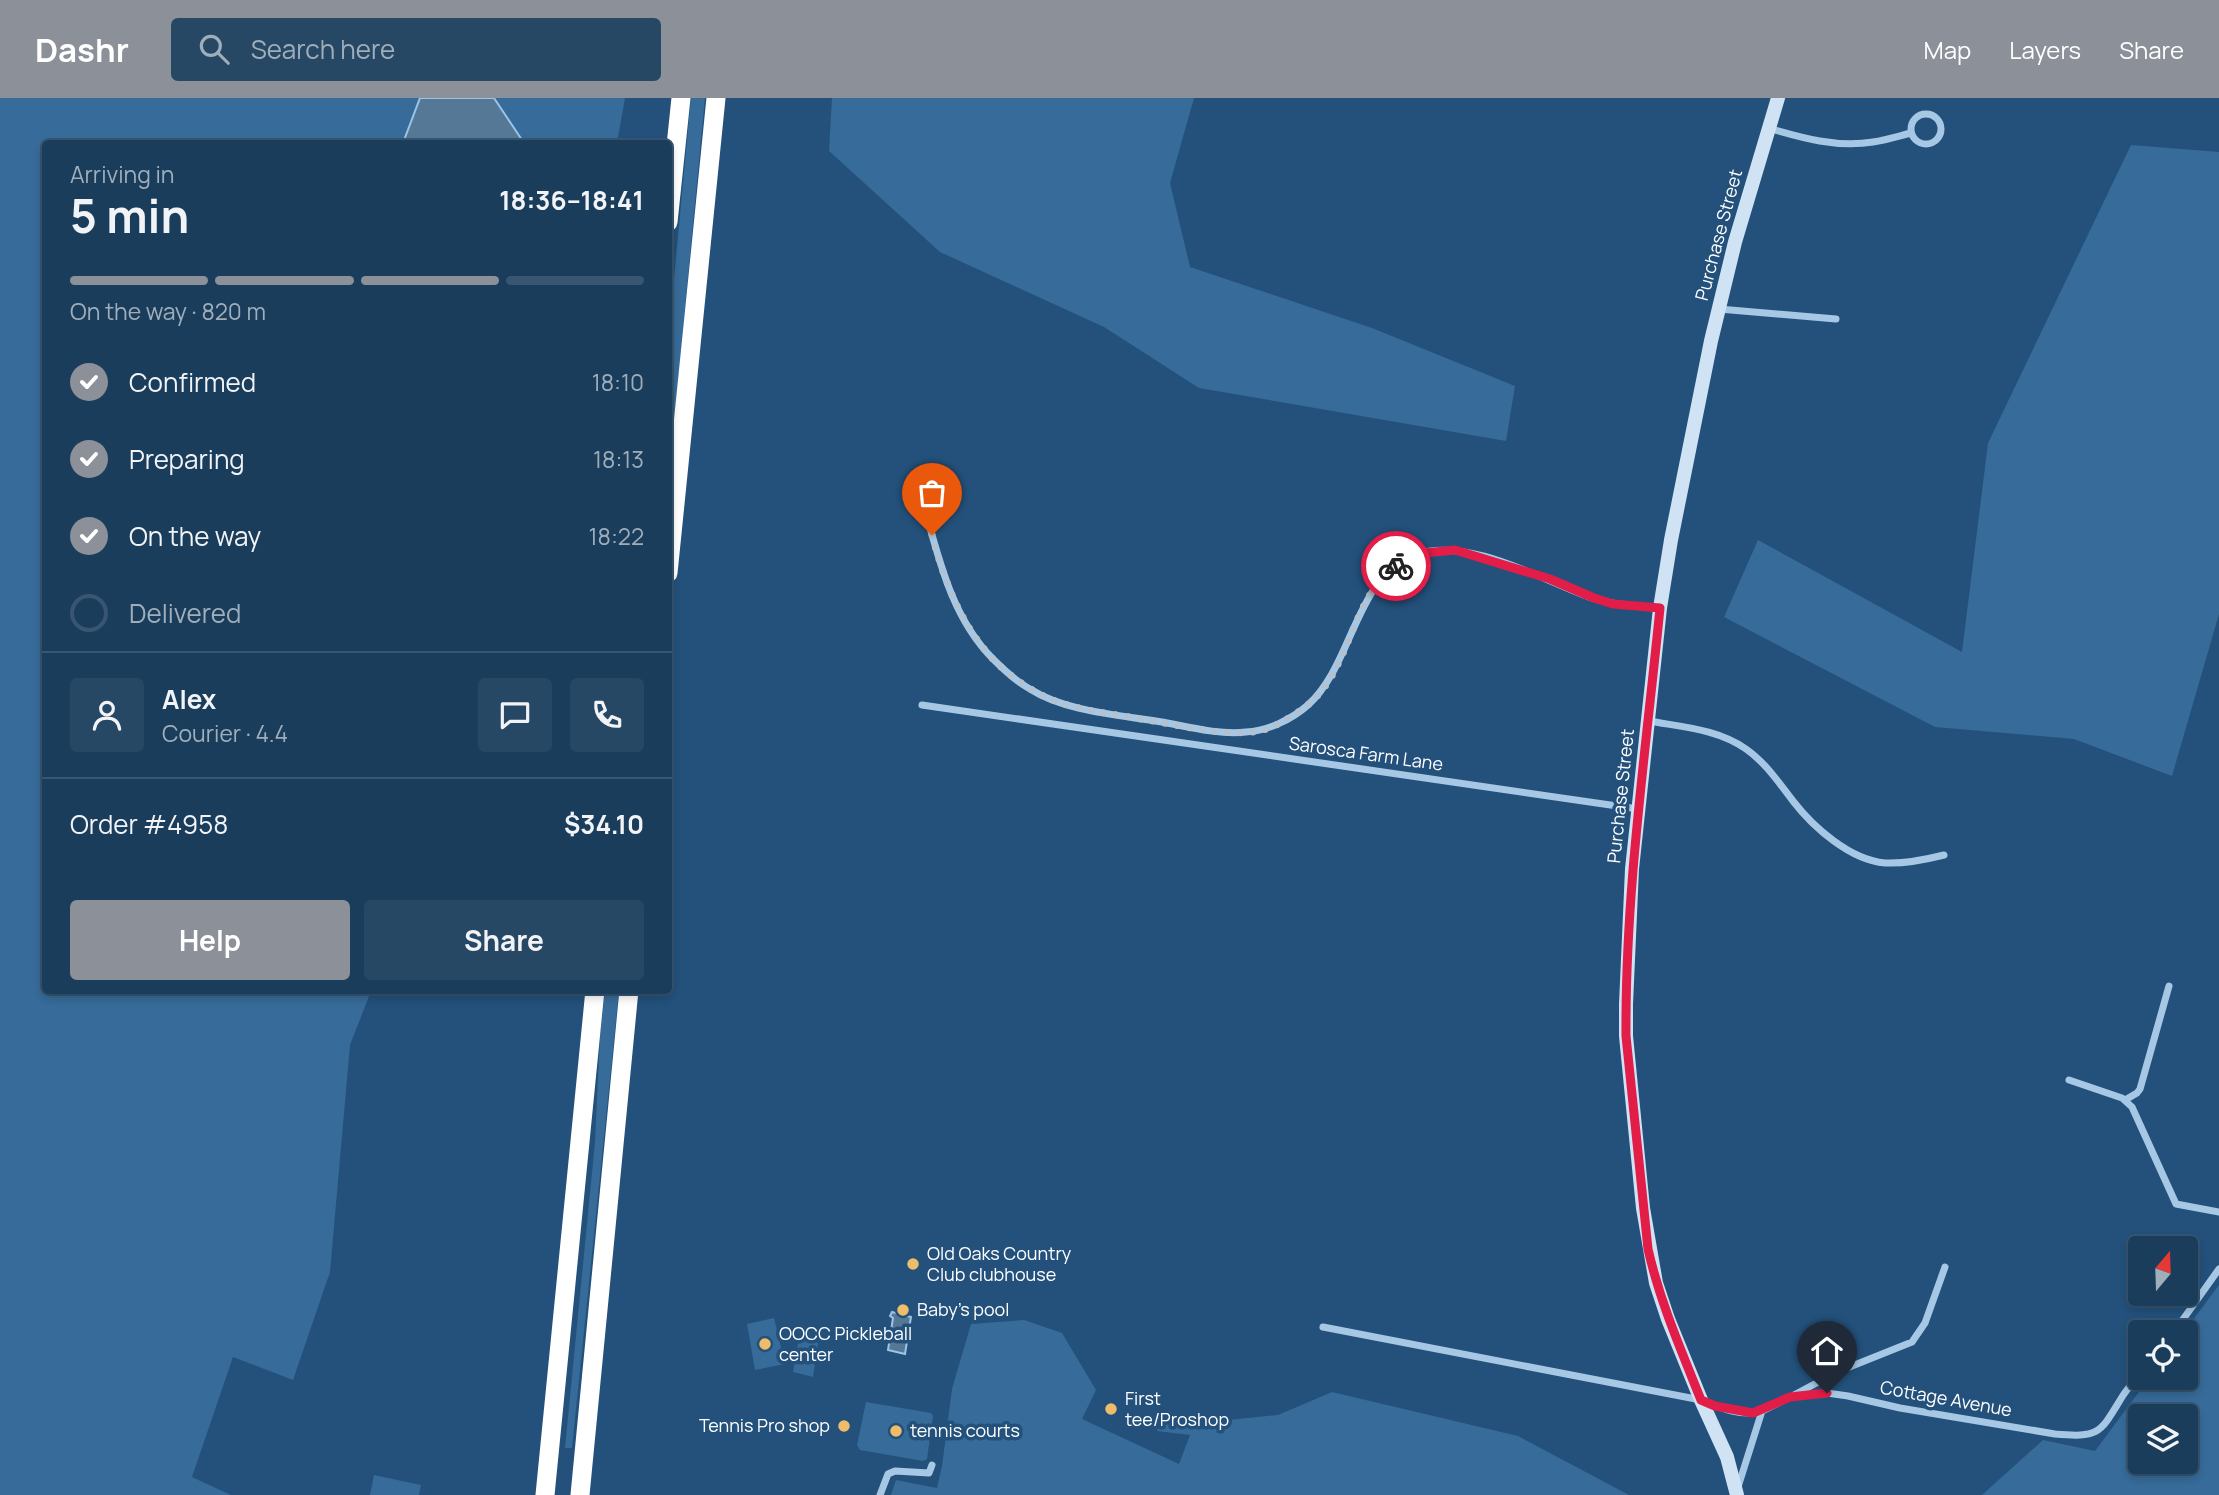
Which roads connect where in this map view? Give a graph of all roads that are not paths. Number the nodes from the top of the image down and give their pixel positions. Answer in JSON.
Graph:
{"nodes":[{"id":1,"x":681,"y":98,"type":"edge"},
{"id":2,"x":716,"y":98,"type":"edge"},
{"id":3,"x":1778,"y":98,"type":"edge"},
{"id":4,"x":1768,"y":128,"type":"junction"},
{"id":5,"x":1911,"y":133,"type":"junction"},
{"id":6,"x":672,"y":184,"type":"edge"},
{"id":7,"x":1719,"y":309,"type":"junction"},
{"id":8,"x":1836,"y":319,"type":"dead end"},
{"id":9,"x":927,"y":517,"type":"dead end"},
{"id":10,"x":672,"y":533,"type":"edge"},
{"id":11,"x":1660,"y":608,"type":"junction"},
{"id":12,"x":922,"y":705,"type":"dead end"},
{"id":13,"x":1648,"y":721,"type":"junction"},
{"id":14,"x":1639,"y":809,"type":"junction"},
{"id":15,"x":1944,"y":856,"type":"dead end"},
{"id":16,"x":2169,"y":986,"type":"dead end"},
{"id":17,"x":594,"y":994,"type":"edge"},
{"id":18,"x":629,"y":994,"type":"edge"},
{"id":19,"x":2069,"y":1080,"type":"dead end"},
{"id":20,"x":2125,"y":1100,"type":"junction"},
{"id":21,"x":2219,"y":1212,"type":"edge"},
{"id":22,"x":1945,"y":1267,"type":"dead end"},
{"id":23,"x":2219,"y":1269,"type":"edge"},
{"id":24,"x":2183,"y":1320,"type":"edge"},
{"id":25,"x":1323,"y":1327,"type":"dead end"},
{"id":26,"x":2128,"y":1389,"type":"edge"},
{"id":27,"x":1790,"y":1397,"type":"junction"},
{"id":28,"x":1701,"y":1400,"type":"junction"},
{"id":29,"x":1762,"y":1411,"type":"junction"},
{"id":30,"x":932,"y":1465,"type":"dead end"},
{"id":31,"x":1737,"y":1493,"type":"edge"},
{"id":32,"x":545,"y":1495,"type":"edge"},
{"id":33,"x":580,"y":1495,"type":"edge"},
{"id":34,"x":880,"y":1495,"type":"edge"}],
"edges":[{"from":1,"to":6,"type":"highway"},
{"from":2,"to":10,"type":"highway"},
{"from":3,"to":4,"type":"main road","name":"Purchase Street"},
{"from":4,"to":5,"type":"street"},
{"from":4,"to":7,"type":"main road","name":"Purchase Street"},
{"from":5,"to":5,"type":"street"},
{"from":7,"to":8,"type":"street"},
{"from":7,"to":11,"type":"main road","name":"Purchase Street"},
{"from":9,"to":11,"type":"street"},
{"from":11,"to":13,"type":"main road","name":"Purchase Street"},
{"from":12,"to":14,"type":"street","name":"Sarosca Farm Lane"},
{"from":13,"to":14,"type":"main road","name":"Purchase Street"},
{"from":13,"to":15,"type":"street"},
{"from":14,"to":28,"type":"main road","name":"Purchase Street"},
{"from":16,"to":20,"type":"street"},
{"from":17,"to":32,"type":"highway"},
{"from":18,"to":33,"type":"highway"},
{"from":19,"to":20,"type":"street"},
{"from":20,"to":21,"type":"street"},
{"from":22,"to":27,"type":"street"},
{"from":23,"to":24,"type":"street"},
{"from":25,"to":28,"type":"street"},
{"from":26,"to":27,"type":"street","name":"Cottage Avenue"},
{"from":27,"to":29,"type":"street","name":"Cottage Avenue"},
{"from":28,"to":29,"type":"street"},
{"from":28,"to":31,"type":"main road","name":"Purchase Street"},
{"from":29,"to":31,"type":"street"},
{"from":30,"to":34,"type":"street"}]}
